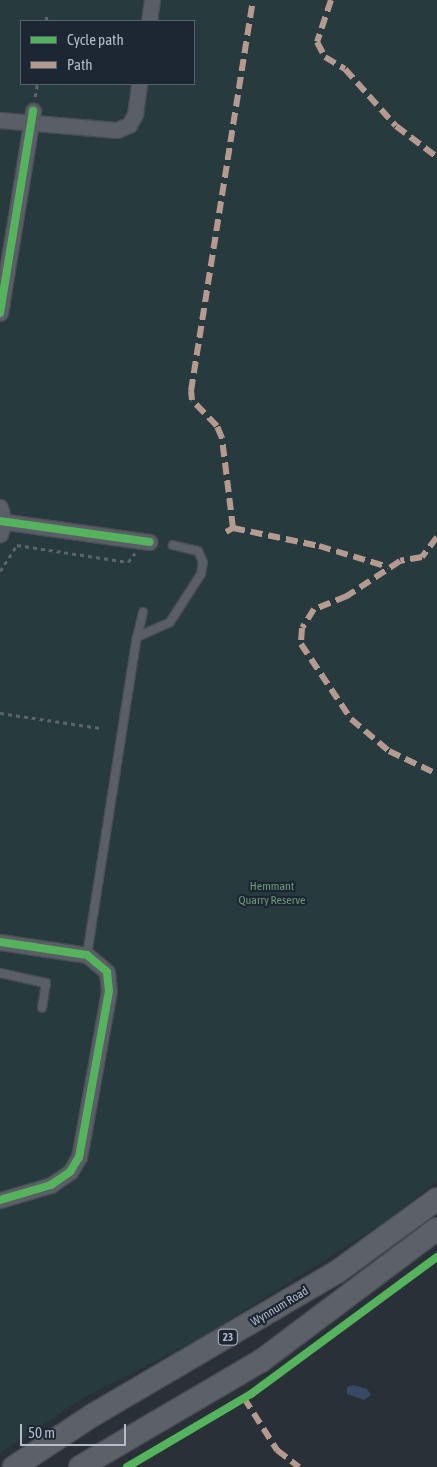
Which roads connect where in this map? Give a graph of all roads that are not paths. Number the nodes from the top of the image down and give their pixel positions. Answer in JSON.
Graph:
{"nodes":[{"id":1,"x":152,"y":0,"type":"edge"},
{"id":2,"x":149,"y":20,"type":"edge"},
{"id":3,"x":139,"y":85,"type":"edge"},
{"id":4,"x":32,"y":117,"type":"junction"},
{"id":5,"x":0,"y":120,"type":"edge"},
{"id":6,"x":0,"y":313,"type":"edge"},
{"id":7,"x":0,"y":507,"type":"edge"},
{"id":8,"x":1,"y":526,"type":"edge"},
{"id":9,"x":144,"y":541,"type":"road end"},
{"id":10,"x":173,"y":545,"type":"dead end"},
{"id":11,"x":143,"y":612,"type":"dead end"},
{"id":12,"x":138,"y":637,"type":"junction"},
{"id":13,"x":0,"y":942,"type":"edge"},
{"id":14,"x":87,"y":955,"type":"junction"},
{"id":15,"x":0,"y":973,"type":"edge"},
{"id":16,"x":42,"y":1008,"type":"dead end"},
{"id":17,"x":437,"y":1199,"type":"edge"},
{"id":18,"x":0,"y":1200,"type":"edge"},
{"id":19,"x":437,"y":1229,"type":"edge"},
{"id":20,"x":14,"y":1467,"type":"edge"},
{"id":21,"x":80,"y":1467,"type":"edge"}],
"edges":[{"from":1,"to":2,"type":"street"},
{"from":3,"to":4,"type":"street"},
{"from":4,"to":5,"type":"street"},
{"from":4,"to":6,"type":"street"},
{"from":7,"to":8,"type":"street"},
{"from":8,"to":9,"type":"street"},
{"from":10,"to":12,"type":"lane"},
{"from":11,"to":12,"type":"lane"},
{"from":12,"to":14,"type":"lane"},
{"from":13,"to":14,"type":"street"},
{"from":14,"to":18,"type":"street"},
{"from":15,"to":16,"type":"lane"},
{"from":17,"to":20,"type":"main road","name":"Wynnum Road","number":"23"},
{"from":19,"to":21,"type":"main road"}]}
